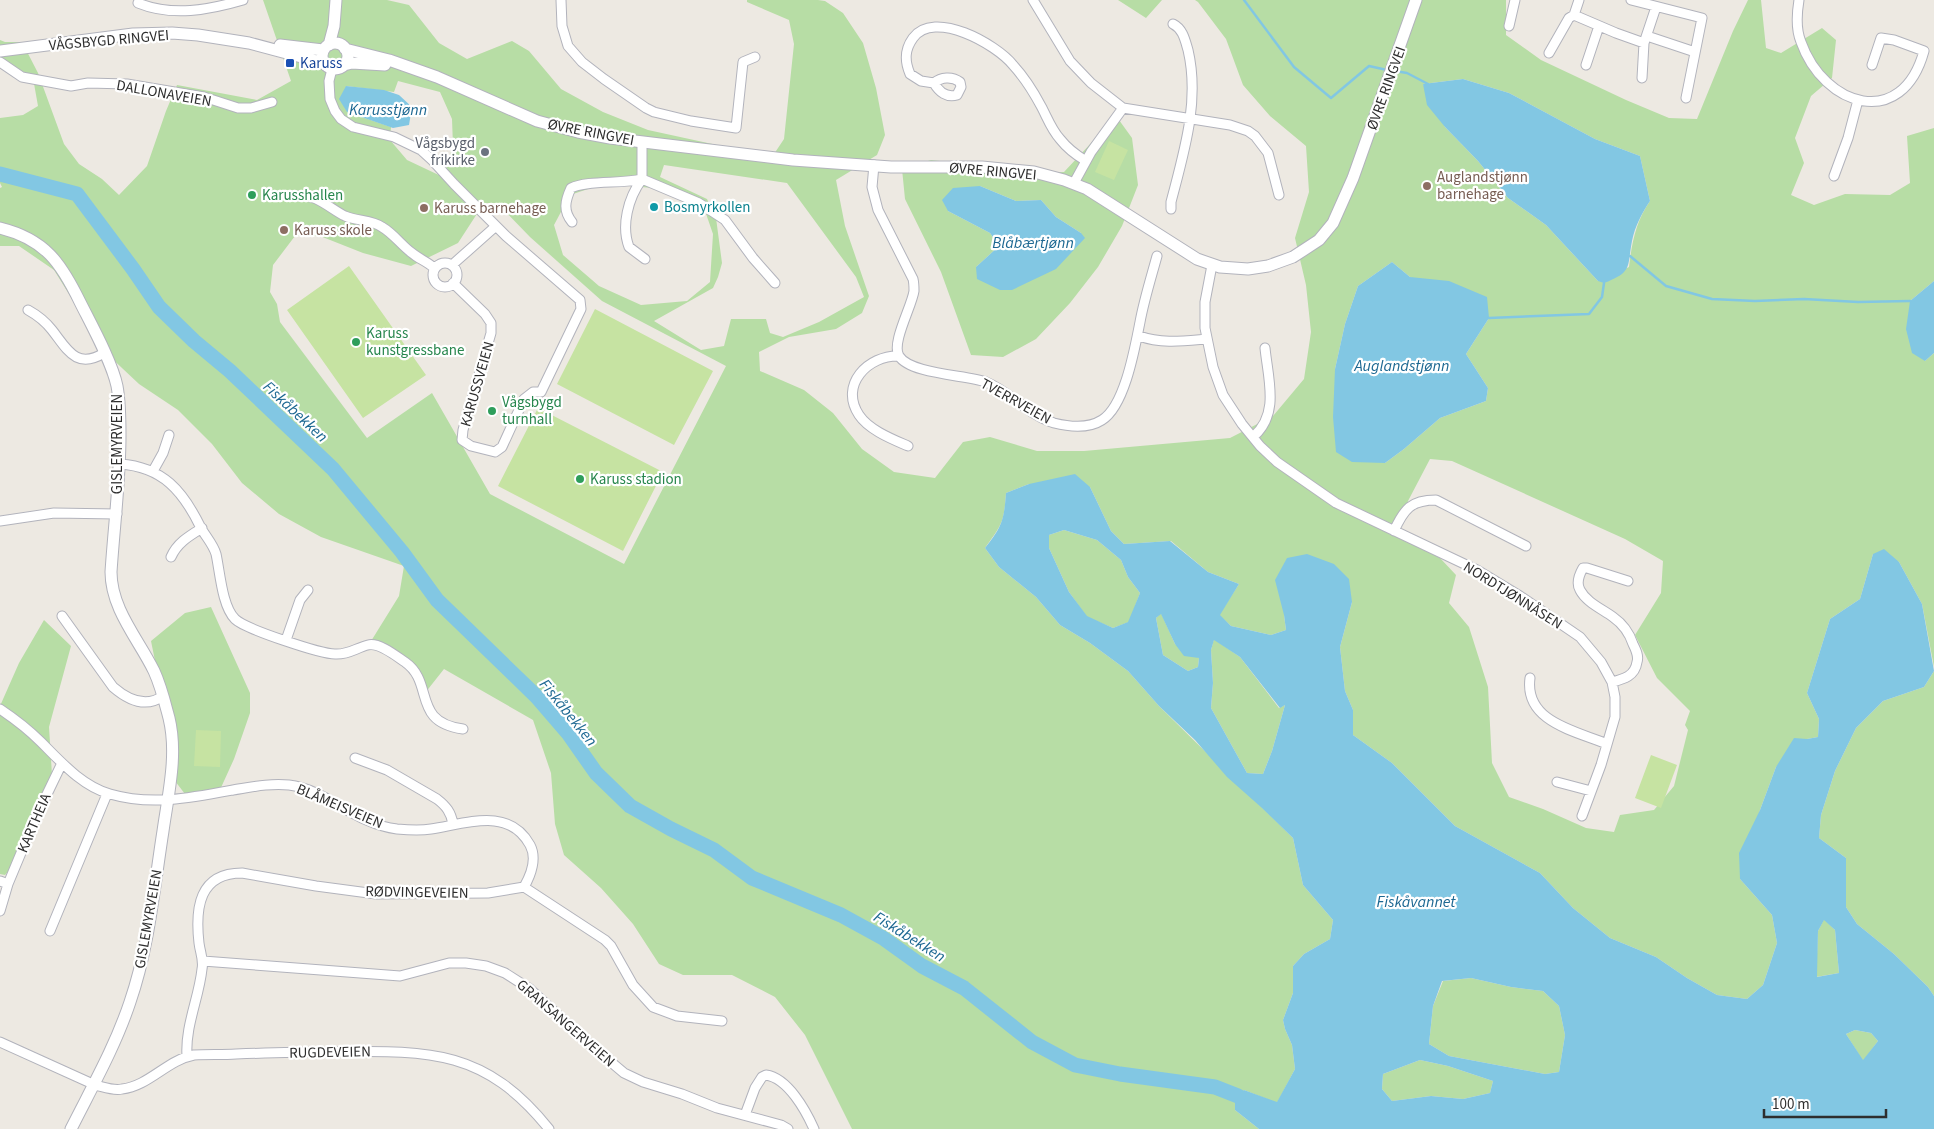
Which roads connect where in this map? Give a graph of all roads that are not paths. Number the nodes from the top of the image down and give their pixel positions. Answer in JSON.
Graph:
{"nodes":[{"id":1,"x":243,"y":0,"type":"edge"},
{"id":2,"x":336,"y":0,"type":"edge"},
{"id":3,"x":340,"y":0,"type":"edge"},
{"id":4,"x":561,"y":0,"type":"edge"},
{"id":5,"x":1033,"y":0,"type":"edge"},
{"id":6,"x":1416,"y":0,"type":"edge"},
{"id":7,"x":1515,"y":0,"type":"edge"},
{"id":8,"x":1579,"y":0,"type":"edge"},
{"id":9,"x":1631,"y":0,"type":"edge"},
{"id":10,"x":1799,"y":0,"type":"edge"},
{"id":11,"x":138,"y":3,"type":"dead end"},
{"id":12,"x":1656,"y":7,"type":"junction"},
{"id":13,"x":1574,"y":15,"type":"junction"},
{"id":14,"x":1173,"y":24,"type":"dead end"},
{"id":15,"x":1509,"y":26,"type":"dead end"},
{"id":16,"x":1599,"y":26,"type":"junction"},
{"id":17,"x":1646,"y":39,"type":"junction"},
{"id":18,"x":248,"y":43,"type":"junction"},
{"id":19,"x":334,"y":47,"type":"junction"},
{"id":20,"x":1,"y":50,"type":"edge"},
{"id":21,"x":1695,"y":52,"type":"junction"},
{"id":22,"x":1549,"y":53,"type":"dead end"},
{"id":23,"x":755,"y":57,"type":"dead end"},
{"id":24,"x":0,"y":62,"type":"edge"},
{"id":25,"x":344,"y":65,"type":"junction"},
{"id":26,"x":1586,"y":65,"type":"dead end"},
{"id":27,"x":1872,"y":65,"type":"dead end"},
{"id":28,"x":328,"y":66,"type":"junction"},
{"id":29,"x":418,"y":72,"type":"junction"},
{"id":30,"x":1642,"y":78,"type":"dead end"},
{"id":31,"x":934,"y":83,"type":"dead end"},
{"id":32,"x":1686,"y":98,"type":"dead end"},
{"id":33,"x":1858,"y":100,"type":"junction"},
{"id":34,"x":272,"y":102,"type":"dead end"},
{"id":35,"x":1123,"y":108,"type":"junction"},
{"id":36,"x":1190,"y":119,"type":"junction"},
{"id":37,"x":642,"y":142,"type":"junction"},
{"id":38,"x":1086,"y":161,"type":"junction"},
{"id":39,"x":874,"y":165,"type":"junction"},
{"id":40,"x":1834,"y":176,"type":"dead end"},
{"id":41,"x":642,"y":179,"type":"junction"},
{"id":42,"x":1074,"y":183,"type":"junction"},
{"id":43,"x":1279,"y":195,"type":"dead end"},
{"id":44,"x":300,"y":196,"type":"dead end"},
{"id":45,"x":1171,"y":210,"type":"dead end"},
{"id":46,"x":572,"y":222,"type":"dead end"},
{"id":47,"x":496,"y":226,"type":"junction"},
{"id":48,"x":0,"y":228,"type":"edge"},
{"id":49,"x":1157,"y":256,"type":"dead end"},
{"id":50,"x":644,"y":259,"type":"dead end"},
{"id":51,"x":452,"y":265,"type":"junction"},
{"id":52,"x":1212,"y":265,"type":"junction"},
{"id":53,"x":434,"y":268,"type":"junction"},
{"id":54,"x":453,"y":283,"type":"junction"},
{"id":55,"x":775,"y":283,"type":"dead end"},
{"id":56,"x":28,"y":310,"type":"dead end"},
{"id":57,"x":1139,"y":336,"type":"junction"},
{"id":58,"x":1206,"y":339,"type":"junction"},
{"id":59,"x":1265,"y":348,"type":"dead end"},
{"id":60,"x":104,"y":354,"type":"junction"},
{"id":61,"x":899,"y":356,"type":"junction"},
{"id":62,"x":169,"y":435,"type":"dead end"},
{"id":63,"x":1253,"y":437,"type":"junction"},
{"id":64,"x":908,"y":446,"type":"dead end"},
{"id":65,"x":120,"y":464,"type":"junction"},
{"id":66,"x":153,"y":471,"type":"junction"},
{"id":67,"x":116,"y":514,"type":"junction"},
{"id":68,"x":0,"y":522,"type":"edge"},
{"id":69,"x":202,"y":528,"type":"junction"},
{"id":70,"x":1394,"y":531,"type":"junction"},
{"id":71,"x":1526,"y":546,"type":"dead end"},
{"id":72,"x":171,"y":557,"type":"dead end"},
{"id":73,"x":1628,"y":581,"type":"dead end"},
{"id":74,"x":308,"y":590,"type":"dead end"},
{"id":75,"x":62,"y":616,"type":"dead end"},
{"id":76,"x":286,"y":640,"type":"junction"},
{"id":77,"x":1530,"y":678,"type":"dead end"},
{"id":78,"x":1612,"y":682,"type":"junction"},
{"id":79,"x":163,"y":696,"type":"junction"},
{"id":80,"x":0,"y":709,"type":"edge"},
{"id":81,"x":463,"y":729,"type":"dead end"},
{"id":82,"x":1607,"y":744,"type":"junction"},
{"id":83,"x":355,"y":758,"type":"dead end"},
{"id":84,"x":62,"y":763,"type":"junction"},
{"id":85,"x":1557,"y":782,"type":"dead end"},
{"id":86,"x":1591,"y":792,"type":"junction"},
{"id":87,"x":107,"y":794,"type":"junction"},
{"id":88,"x":168,"y":801,"type":"junction"},
{"id":89,"x":1582,"y":816,"type":"dead end"},
{"id":90,"x":453,"y":824,"type":"junction"},
{"id":91,"x":4,"y":882,"type":"edge"},
{"id":92,"x":524,"y":888,"type":"junction"},
{"id":93,"x":0,"y":911,"type":"edge"},
{"id":94,"x":50,"y":931,"type":"dead end"},
{"id":95,"x":203,"y":961,"type":"junction"},
{"id":96,"x":722,"y":1021,"type":"dead end"},
{"id":97,"x":0,"y":1042,"type":"edge"},
{"id":98,"x":187,"y":1056,"type":"junction"},
{"id":99,"x":95,"y":1085,"type":"junction"},
{"id":100,"x":745,"y":1115,"type":"junction"},
{"id":101,"x":71,"y":1129,"type":"edge"},
{"id":102,"x":549,"y":1129,"type":"edge"},
{"id":103,"x":788,"y":1129,"type":"edge"},
{"id":104,"x":814,"y":1129,"type":"edge"}],
"edges":[{"from":1,"to":11,"type":"street"},
{"from":2,"to":19,"type":"street"},
{"from":3,"to":19,"type":"street"},
{"from":4,"to":23,"type":"street"},
{"from":5,"to":35,"type":"street"},
{"from":6,"to":52,"type":"street","name":"ØVRE RINGVEI"},
{"from":7,"to":15,"type":"street"},
{"from":8,"to":13,"type":"street"},
{"from":9,"to":12,"type":"street"},
{"from":10,"to":33,"type":"street"},
{"from":12,"to":17,"type":"street"},
{"from":12,"to":21,"type":"street"},
{"from":13,"to":16,"type":"street"},
{"from":13,"to":22,"type":"street"},
{"from":14,"to":36,"type":"street"},
{"from":16,"to":17,"type":"street"},
{"from":16,"to":26,"type":"street"},
{"from":17,"to":21,"type":"street"},
{"from":17,"to":30,"type":"street"},
{"from":18,"to":19,"type":"street","name":"VÅGSBYGD RINGVEI"},
{"from":18,"to":20,"type":"street","name":"VÅGSBYGD RINGVEI"},
{"from":18,"to":28,"type":"street","name":"VÅGSBYGD RINGVEI"},
{"from":19,"to":25,"type":"street"},
{"from":19,"to":28,"type":"street"},
{"from":19,"to":29,"type":"street","name":"ØVRE RINGVEI"},
{"from":21,"to":32,"type":"street"},
{"from":24,"to":34,"type":"street","name":"DALLONAVEIEN"},
{"from":25,"to":28,"type":"street"},
{"from":25,"to":29,"type":"street","name":"ØVRE RINGVEI"},
{"from":27,"to":33,"type":"street"},
{"from":28,"to":47,"type":"street","name":"KARUSSVEIEN"},
{"from":29,"to":37,"type":"street","name":"ØVRE RINGVEI"},
{"from":31,"to":38,"type":"street"},
{"from":33,"to":40,"type":"street"},
{"from":35,"to":36,"type":"street"},
{"from":35,"to":38,"type":"street"},
{"from":36,"to":43,"type":"street"},
{"from":36,"to":45,"type":"street"},
{"from":37,"to":39,"type":"street","name":"ØVRE RINGVEI"},
{"from":37,"to":41,"type":"street"},
{"from":38,"to":42,"type":"street"},
{"from":39,"to":42,"type":"street","name":"ØVRE RINGVEI"},
{"from":39,"to":61,"type":"street"},
{"from":41,"to":46,"type":"street"},
{"from":41,"to":50,"type":"street"},
{"from":41,"to":55,"type":"street"},
{"from":42,"to":52,"type":"street","name":"ØVRE RINGVEI"},
{"from":44,"to":53,"type":"street"},
{"from":47,"to":51,"type":"street"},
{"from":47,"to":54,"type":"street","name":"KARUSSVEIEN"},
{"from":48,"to":60,"type":"street","name":"GISLEMYRVEIEN"},
{"from":49,"to":57,"type":"street","name":"TVERRVEIEN"},
{"from":51,"to":53,"type":"street"},
{"from":51,"to":54,"type":"street"},
{"from":52,"to":58,"type":"street","name":"NORDTJØNNÅSEN"},
{"from":53,"to":54,"type":"street"},
{"from":56,"to":60,"type":"street"},
{"from":57,"to":58,"type":"street"},
{"from":57,"to":61,"type":"street","name":"TVERRVEIEN"},
{"from":58,"to":63,"type":"street","name":"NORDTJØNNÅSEN"},
{"from":59,"to":63,"type":"street"},
{"from":60,"to":65,"type":"street","name":"GISLEMYRVEIEN"},
{"from":61,"to":64,"type":"street"},
{"from":62,"to":66,"type":"street"},
{"from":63,"to":70,"type":"street","name":"NORDTJØNNÅSEN"},
{"from":65,"to":66,"type":"street"},
{"from":65,"to":67,"type":"street","name":"GISLEMYRVEIEN"},
{"from":66,"to":69,"type":"street"},
{"from":67,"to":68,"type":"street"},
{"from":67,"to":79,"type":"street","name":"GISLEMYRVEIEN"},
{"from":69,"to":72,"type":"street"},
{"from":69,"to":76,"type":"street"},
{"from":70,"to":71,"type":"street"},
{"from":70,"to":78,"type":"street","name":"NORDTJØNNÅSEN"},
{"from":73,"to":78,"type":"street"},
{"from":74,"to":76,"type":"street"},
{"from":75,"to":79,"type":"street"},
{"from":76,"to":81,"type":"street"},
{"from":77,"to":82,"type":"street"},
{"from":78,"to":82,"type":"street","name":"NORDTJØNNÅSEN"},
{"from":79,"to":88,"type":"street","name":"GISLEMYRVEIEN"},
{"from":80,"to":84,"type":"street"},
{"from":82,"to":86,"type":"street","name":"NORDTJØNNÅSEN"},
{"from":83,"to":90,"type":"street"},
{"from":84,"to":87,"type":"street"},
{"from":84,"to":91,"type":"street","name":"KARTHEIA"},
{"from":85,"to":86,"type":"street"},
{"from":86,"to":89,"type":"street","name":"NORDTJØNNÅSEN"},
{"from":87,"to":88,"type":"street"},
{"from":87,"to":94,"type":"street"},
{"from":88,"to":90,"type":"street","name":"BLÅMEISVEIEN"},
{"from":88,"to":99,"type":"street","name":"GISLEMYRVEIEN"},
{"from":90,"to":92,"type":"street","name":"BLÅMEISVEIEN"},
{"from":91,"to":93,"type":"street","name":"KARTHEIA"},
{"from":92,"to":95,"type":"street","name":"RØDVINGEVEIEN"},
{"from":92,"to":96,"type":"street"},
{"from":95,"to":98,"type":"street","name":"RØDVINGEVEIEN"},
{"from":95,"to":100,"type":"street","name":"GRANSANGERVEIEN"},
{"from":97,"to":99,"type":"street","name":"RUGDEVEIEN"},
{"from":98,"to":99,"type":"street","name":"RUGDEVEIEN"},
{"from":98,"to":102,"type":"street","name":"RUGDEVEIEN"},
{"from":99,"to":101,"type":"street","name":"GISLEMYRVEIEN"},
{"from":100,"to":103,"type":"street","name":"GRANSANGERVEIEN"},
{"from":100,"to":104,"type":"street"}]}
